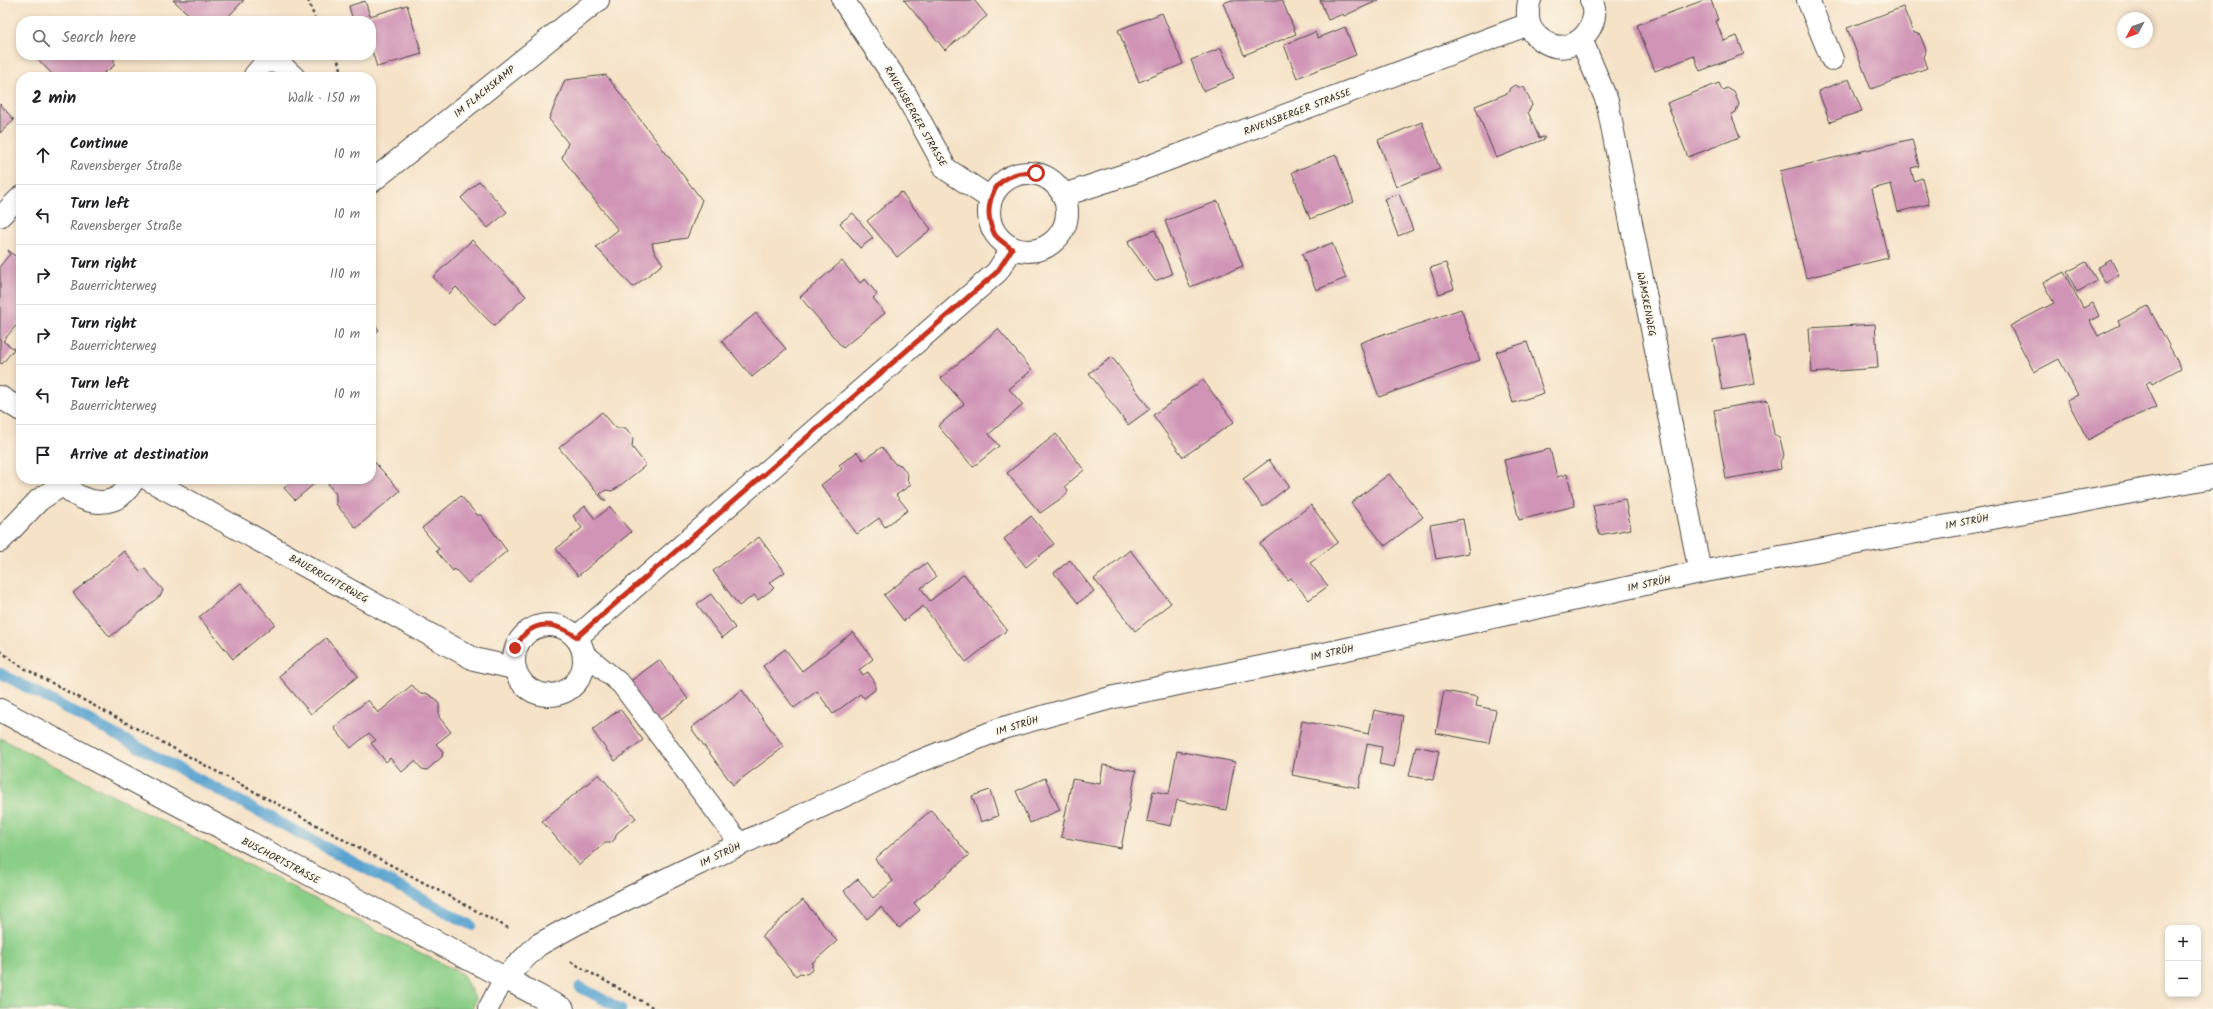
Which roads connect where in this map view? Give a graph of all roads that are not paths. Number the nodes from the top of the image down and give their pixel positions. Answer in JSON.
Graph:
{"nodes":[{"id":1,"x":598,"y":0,"type":"edge"},
{"id":2,"x":843,"y":0,"type":"edge"},
{"id":3,"x":1530,"y":0,"type":"edge"},
{"id":4,"x":1808,"y":0,"type":"edge"},
{"id":5,"x":1596,"y":1,"type":"edge"},
{"id":6,"x":1528,"y":24,"type":"junction"},
{"id":7,"x":1581,"y":39,"type":"junction"},
{"id":8,"x":1832,"y":59,"type":"dead end"},
{"id":9,"x":256,"y":72,"type":"edge"},
{"id":10,"x":290,"y":72,"type":"edge"},
{"id":11,"x":376,"y":178,"type":"edge"},
{"id":12,"x":1064,"y":195,"type":"junction"},
{"id":13,"x":990,"y":198,"type":"junction"},
{"id":14,"x":16,"y":201,"type":"edge"},
{"id":15,"x":0,"y":217,"type":"edge"},
{"id":16,"x":1012,"y":249,"type":"junction"},
{"id":17,"x":0,"y":397,"type":"edge"},
{"id":18,"x":16,"y":407,"type":"edge"},
{"id":19,"x":2213,"y":477,"type":"edge"},
{"id":20,"x":60,"y":484,"type":"edge"},
{"id":21,"x":67,"y":484,"type":"edge"},
{"id":22,"x":131,"y":484,"type":"edge"},
{"id":23,"x":157,"y":484,"type":"edge"},
{"id":24,"x":0,"y":541,"type":"edge"},
{"id":25,"x":1700,"y":572,"type":"junction"},
{"id":26,"x":581,"y":646,"type":"junction"},
{"id":27,"x":514,"y":668,"type":"junction"},
{"id":28,"x":0,"y":710,"type":"edge"},
{"id":29,"x":740,"y":844,"type":"junction"},
{"id":30,"x":504,"y":978,"type":"junction"},
{"id":31,"x":488,"y":1009,"type":"edge"},
{"id":32,"x":563,"y":1009,"type":"edge"}],
"edges":[{"from":1,"to":11,"type":"street","name":"IM FLACHSKAMP"},
{"from":2,"to":13,"type":"street","name":"RAVENSBERGER STRASSE"},
{"from":3,"to":6,"type":"street"},
{"from":4,"to":8,"type":"street"},
{"from":5,"to":7,"type":"street"},
{"from":6,"to":7,"type":"street"},
{"from":6,"to":12,"type":"street","name":"RAVENSBERGER STRASSE"},
{"from":7,"to":25,"type":"street","name":"WÄMSKENWEG"},
{"from":9,"to":10,"type":"lane"},
{"from":12,"to":13,"type":"street"},
{"from":12,"to":16,"type":"street"},
{"from":13,"to":16,"type":"street"},
{"from":14,"to":15,"type":"lane"},
{"from":16,"to":26,"type":"street"},
{"from":17,"to":18,"type":"street"},
{"from":19,"to":25,"type":"street","name":"IM STRÜH"},
{"from":20,"to":24,"type":"street"},
{"from":21,"to":22,"type":"street"},
{"from":23,"to":27,"type":"street","name":"BAUERRICHTERWEG"},
{"from":25,"to":29,"type":"street","name":"IM STRÜH"},
{"from":26,"to":27,"type":"street"},
{"from":26,"to":27,"type":"street"},
{"from":26,"to":29,"type":"lane"},
{"from":28,"to":30,"type":"street","name":"BUSCHORTSTRASSE"},
{"from":29,"to":30,"type":"street","name":"IM STRÜH"},
{"from":30,"to":31,"type":"lane"},
{"from":30,"to":32,"type":"street","name":"BUSCHORTSTRASSE"}]}
